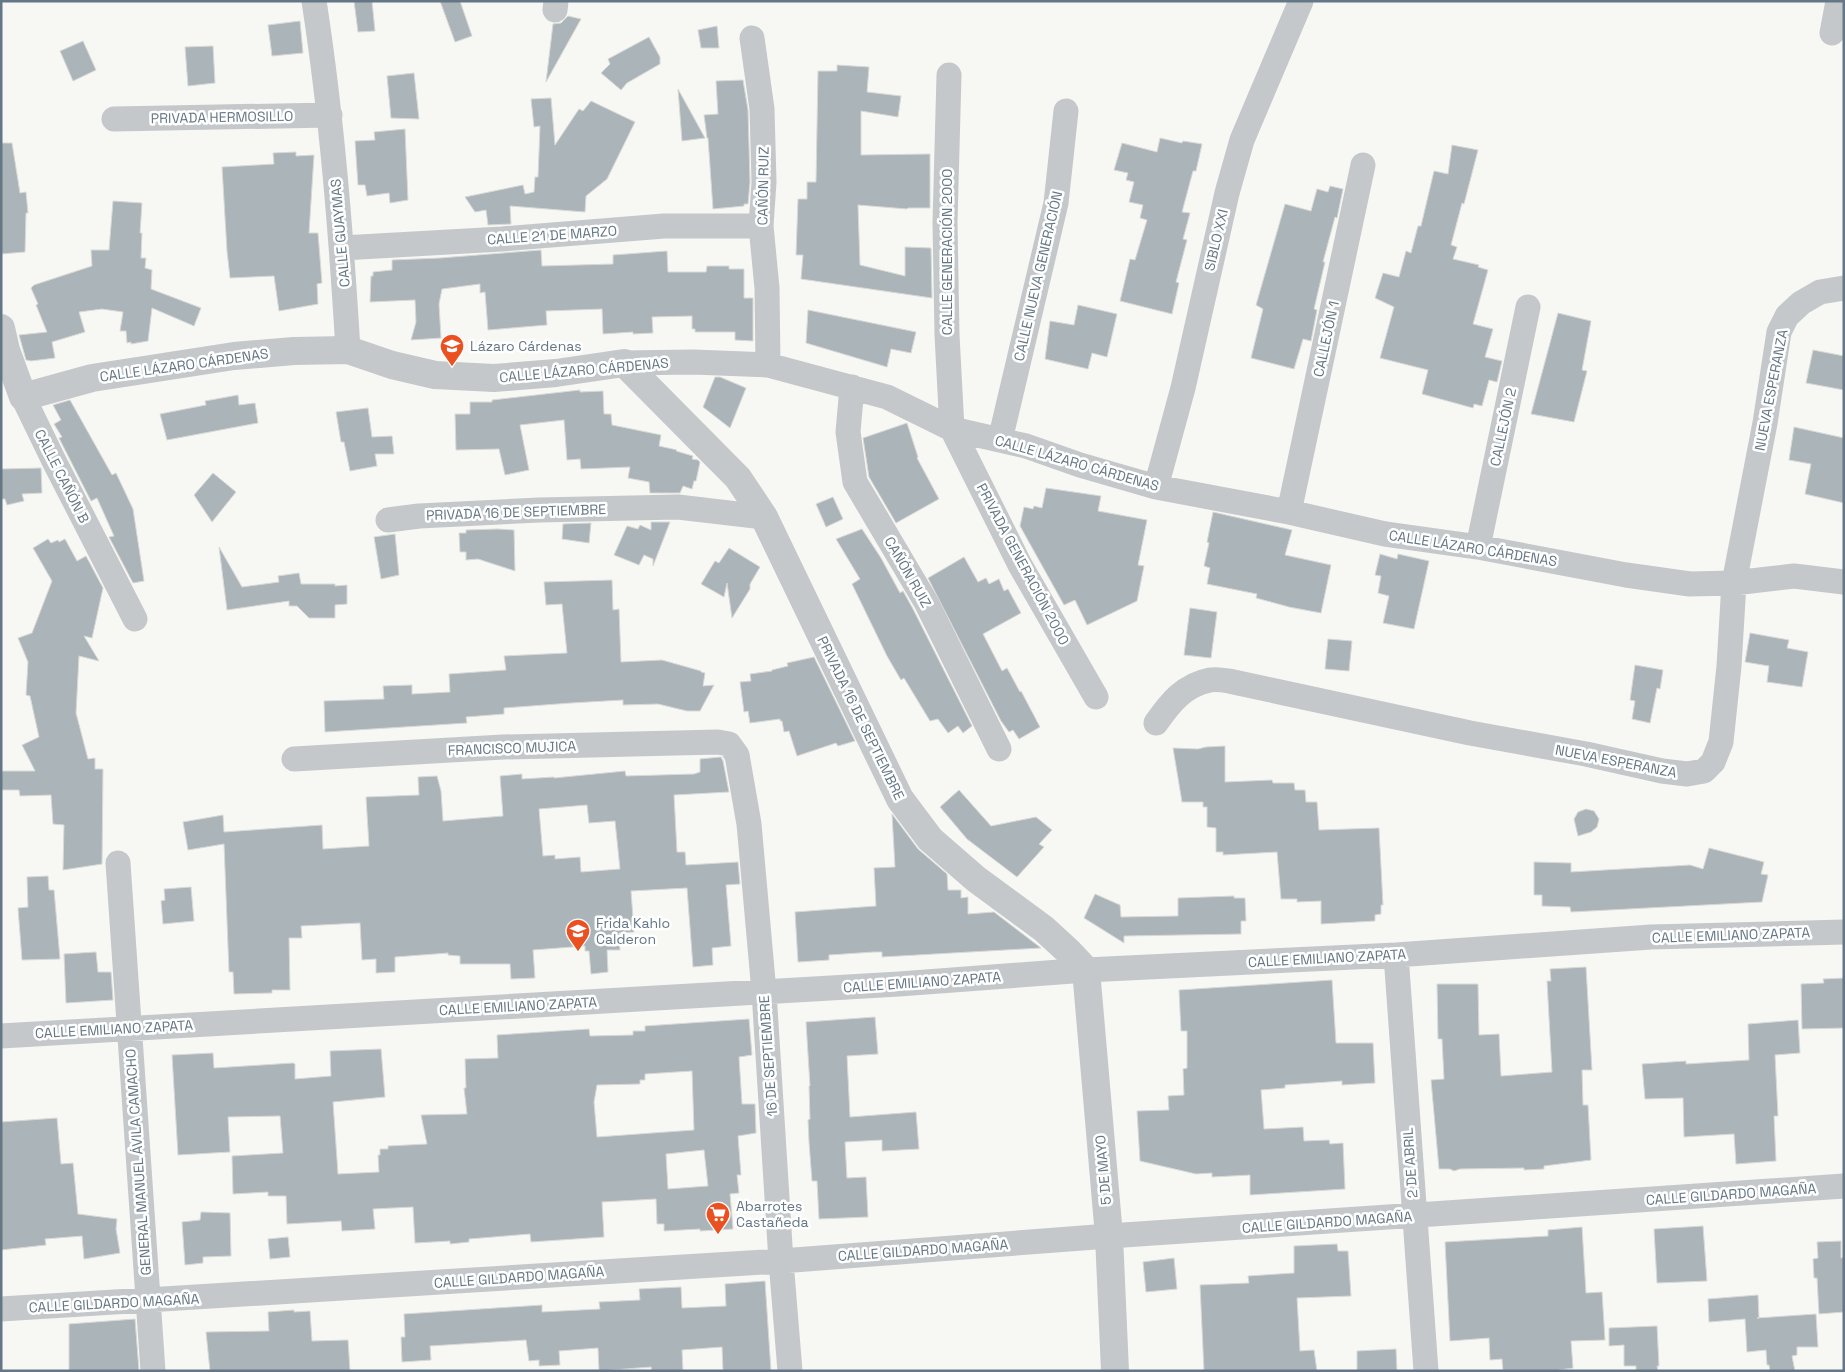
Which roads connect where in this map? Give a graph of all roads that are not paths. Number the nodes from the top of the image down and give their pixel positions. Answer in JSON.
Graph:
{"nodes":[{"id":1,"x":314,"y":1,"type":"edge"},
{"id":2,"x":1301,"y":1,"type":"edge"},
{"id":3,"x":1838,"y":1,"type":"edge"},
{"id":4,"x":1832,"y":33,"type":"dead end"},
{"id":5,"x":752,"y":38,"type":"dead end"},
{"id":6,"x":949,"y":75,"type":"dead end"},
{"id":7,"x":1066,"y":111,"type":"dead end"},
{"id":8,"x":330,"y":115,"type":"junction"},
{"id":9,"x":114,"y":119,"type":"dead end"},
{"id":10,"x":1363,"y":165,"type":"dead end"},
{"id":11,"x":761,"y":226,"type":"junction"},
{"id":12,"x":342,"y":248,"type":"junction"},
{"id":13,"x":1844,"y":288,"type":"edge"},
{"id":14,"x":1528,"y":308,"type":"dead end"},
{"id":15,"x":3,"y":343,"type":"edge"},
{"id":16,"x":348,"y":350,"type":"junction"},
{"id":17,"x":624,"y":363,"type":"junction"},
{"id":18,"x":768,"y":365,"type":"junction"},
{"id":19,"x":852,"y":387,"type":"junction"},
{"id":20,"x":23,"y":397,"type":"junction"},
{"id":21,"x":952,"y":429,"type":"junction"},
{"id":22,"x":1000,"y":440,"type":"junction"},
{"id":23,"x":1156,"y":487,"type":"junction"},
{"id":24,"x":1288,"y":512,"type":"junction"},
{"id":25,"x":764,"y":517,"type":"junction"},
{"id":26,"x":388,"y":520,"type":"dead end"},
{"id":27,"x":1478,"y":548,"type":"junction"},
{"id":28,"x":1844,"y":582,"type":"edge"},
{"id":29,"x":1734,"y":583,"type":"junction"},
{"id":30,"x":135,"y":619,"type":"dead end"},
{"id":31,"x":1096,"y":698,"type":"dead end"},
{"id":32,"x":1156,"y":723,"type":"dead end"},
{"id":33,"x":729,"y":744,"type":"joint"},
{"id":34,"x":999,"y":749,"type":"dead end"},
{"id":35,"x":294,"y":759,"type":"dead end"},
{"id":36,"x":118,"y":862,"type":"dead end"},
{"id":37,"x":1844,"y":932,"type":"edge"},
{"id":38,"x":1396,"y":955,"type":"junction"},
{"id":39,"x":1086,"y":970,"type":"junction"},
{"id":40,"x":764,"y":992,"type":"junction"},
{"id":41,"x":129,"y":1029,"type":"junction"},
{"id":42,"x":1,"y":1036,"type":"edge"},
{"id":43,"x":1844,"y":1186,"type":"edge"},
{"id":44,"x":1413,"y":1217,"type":"junction"},
{"id":45,"x":1109,"y":1236,"type":"junction"},
{"id":46,"x":781,"y":1261,"type":"junction"},
{"id":47,"x":148,"y":1301,"type":"junction"},
{"id":48,"x":1,"y":1309,"type":"edge"},
{"id":49,"x":153,"y":1371,"type":"edge"},
{"id":50,"x":790,"y":1371,"type":"edge"},
{"id":51,"x":1115,"y":1371,"type":"edge"},
{"id":52,"x":1426,"y":1371,"type":"edge"}],
"edges":[{"from":1,"to":8,"type":"street","name":"CALLE GUAYMAS"},
{"from":2,"to":23,"type":"street","name":"SIBLO XXI"},
{"from":3,"to":4,"type":"street"},
{"from":5,"to":11,"type":"street","name":"CAÑÓN RUIZ"},
{"from":6,"to":21,"type":"street","name":"CALLE GENERACIÓN 2000"},
{"from":7,"to":22,"type":"street","name":"CALLE NUEVA GENERACIÓN"},
{"from":8,"to":9,"type":"street","name":"PRIVADA HERMOSILLO"},
{"from":8,"to":12,"type":"street","name":"CALLE GUAYMAS"},
{"from":10,"to":24,"type":"street","name":"CALLEJÓN 1"},
{"from":11,"to":12,"type":"street","name":"CALLE 21 DE MARZO"},
{"from":11,"to":18,"type":"street","name":"CAÑÓN RUIZ"},
{"from":12,"to":16,"type":"street","name":"CALLE GUAYMAS"},
{"from":13,"to":29,"type":"street","name":"NUEVA ESPERANZA"},
{"from":14,"to":27,"type":"street","name":"CALLEJÓN 2"},
{"from":15,"to":20,"type":"street","name":"CALLE CAÑÓN B"},
{"from":16,"to":17,"type":"street","name":"CALLE LÁZARO CÁRDENAS"},
{"from":16,"to":20,"type":"street","name":"CALLE LÁZARO CÁRDENAS"},
{"from":17,"to":18,"type":"street","name":"CALLE LÁZARO CÁRDENAS"},
{"from":17,"to":25,"type":"street","name":"PRIVADA 16 DE SEPTIEMBRE"},
{"from":18,"to":19,"type":"street","name":"CALLE LÁZARO CÁRDENAS"},
{"from":19,"to":21,"type":"street","name":"CALLE LÁZARO CÁRDENAS"},
{"from":19,"to":34,"type":"street","name":"CAÑÓN RUIZ"},
{"from":20,"to":30,"type":"street","name":"CALLE CAÑÓN B"},
{"from":21,"to":22,"type":"street","name":"CALLE LÁZARO CÁRDENAS"},
{"from":21,"to":31,"type":"street","name":"PRIVADA GENERACIÓN 2000"},
{"from":22,"to":23,"type":"street","name":"CALLE LÁZARO CÁRDENAS"},
{"from":23,"to":24,"type":"street","name":"CALLE LÁZARO CÁRDENAS"},
{"from":24,"to":27,"type":"street","name":"CALLE LÁZARO CÁRDENAS"},
{"from":25,"to":26,"type":"street","name":"PRIVADA 16 DE SEPTIEMBRE"},
{"from":25,"to":39,"type":"street","name":"PRIVADA 16 DE SEPTIEMBRE"},
{"from":27,"to":29,"type":"street","name":"CALLE LÁZARO CÁRDENAS"},
{"from":28,"to":29,"type":"street","name":"CALLE LÁZARO CÁRDENAS"},
{"from":29,"to":32,"type":"street","name":"NUEVA ESPERANZA"},
{"from":33,"to":35,"type":"street","name":"FRANCISCO MUJICA"},
{"from":33,"to":40,"type":"street","name":"16 DE SEPTIEMBRE"},
{"from":36,"to":41,"type":"street","name":"GENERAL MANUEL ÁVILA CAMACHO"},
{"from":37,"to":38,"type":"street","name":"CALLE EMILIANO ZAPATA"},
{"from":38,"to":39,"type":"street","name":"CALLE EMILIANO ZAPATA"},
{"from":38,"to":44,"type":"street","name":"2 DE ABRIL"},
{"from":39,"to":40,"type":"street","name":"CALLE EMILIANO ZAPATA"},
{"from":39,"to":45,"type":"street","name":"5 DE MAYO"},
{"from":40,"to":41,"type":"street","name":"CALLE EMILIANO ZAPATA"},
{"from":40,"to":46,"type":"street","name":"16 DE SEPTIEMBRE"},
{"from":41,"to":42,"type":"street","name":"CALLE EMILIANO ZAPATA"},
{"from":41,"to":47,"type":"street","name":"GENERAL MANUEL ÁVILA CAMACHO"},
{"from":43,"to":44,"type":"street","name":"CALLE GILDARDO MAGAÑA"},
{"from":44,"to":45,"type":"street","name":"CALLE GILDARDO MAGAÑA"},
{"from":44,"to":52,"type":"street","name":"2 DE ABRIL"},
{"from":45,"to":46,"type":"street","name":"CALLE GILDARDO MAGAÑA"},
{"from":45,"to":51,"type":"street","name":"5 DE MAYO"},
{"from":46,"to":47,"type":"street","name":"CALLE GILDARDO MAGAÑA"},
{"from":46,"to":50,"type":"street","name":"16 DE SEPTIEMBRE"},
{"from":47,"to":48,"type":"street","name":"CALLE GILDARDO MAGAÑA"},
{"from":47,"to":49,"type":"street","name":"GENERAL MANUEL ÁVILA CAMACHO"}]}
